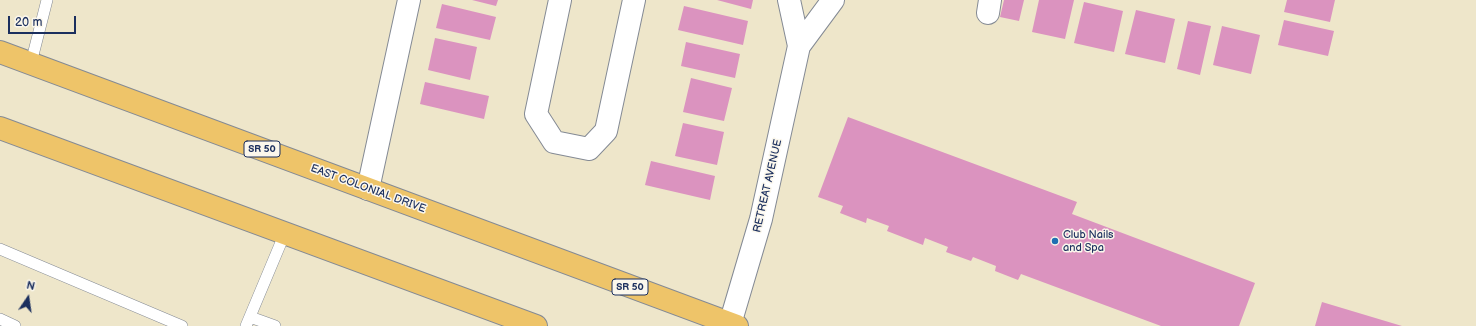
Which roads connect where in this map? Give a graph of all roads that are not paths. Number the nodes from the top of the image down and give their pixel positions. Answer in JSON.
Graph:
{"nodes":[{"id":1,"x":47,"y":0,"type":"edge"},
{"id":2,"x":410,"y":0,"type":"edge"},
{"id":3,"x":560,"y":0,"type":"edge"},
{"id":4,"x":634,"y":0,"type":"edge"},
{"id":5,"x":789,"y":0,"type":"edge"},
{"id":6,"x":833,"y":0,"type":"edge"},
{"id":7,"x":799,"y":46,"type":"junction"},
{"id":8,"x":0,"y":52,"type":"edge"},
{"id":9,"x":31,"y":63,"type":"junction"},
{"id":10,"x":0,"y":128,"type":"edge"},
{"id":11,"x":368,"y":189,"type":"junction"},
{"id":12,"x":285,"y":233,"type":"junction"},
{"id":13,"x":0,"y":249,"type":"edge"},
{"id":14,"x":0,"y":319,"type":"edge"},
{"id":15,"x":248,"y":321,"type":"edge"},
{"id":16,"x":733,"y":325,"type":"edge"},
{"id":17,"x":15,"y":326,"type":"edge"},
{"id":18,"x":182,"y":326,"type":"edge"},
{"id":19,"x":275,"y":326,"type":"edge"},
{"id":20,"x":536,"y":326,"type":"edge"}],
"edges":[{"from":1,"to":9,"type":"lane"},
{"from":2,"to":11,"type":"street"},
{"from":3,"to":4,"type":"street"},
{"from":5,"to":7,"type":"street","name":"RETREAT AVENUE"},
{"from":6,"to":7,"type":"street","name":"RETREAT AVENUE"},
{"from":7,"to":16,"type":"street","name":"RETREAT AVENUE"},
{"from":8,"to":9,"type":"highway","name":"EAST COLONIAL DRIVE","number":"SR 50"},
{"from":9,"to":11,"type":"highway","name":"EAST COLONIAL DRIVE","number":"SR 50"},
{"from":10,"to":12,"type":"highway"},
{"from":11,"to":16,"type":"highway","name":"EAST COLONIAL DRIVE","number":"SR 50"},
{"from":12,"to":15,"type":"lane"},
{"from":12,"to":20,"type":"highway"},
{"from":13,"to":18,"type":"lane"},
{"from":14,"to":17,"type":"lane"},
{"from":15,"to":19,"type":"lane"}]}
